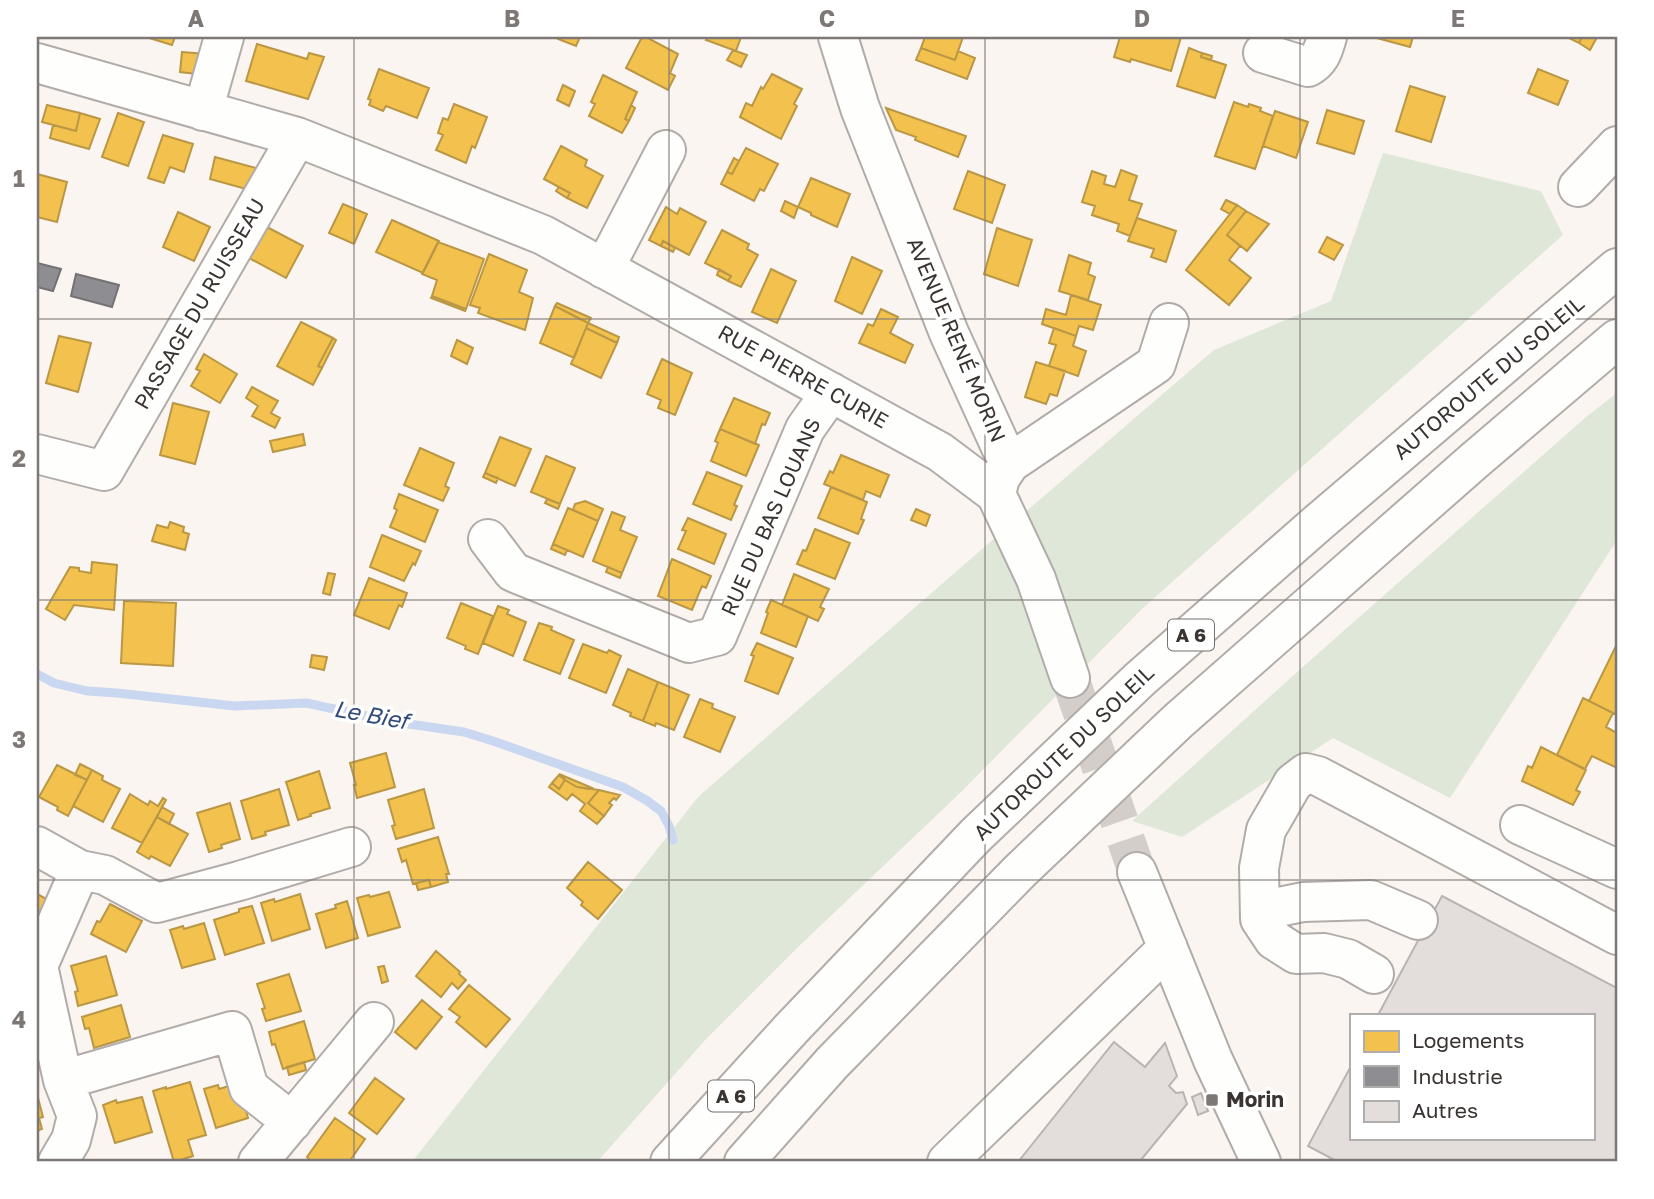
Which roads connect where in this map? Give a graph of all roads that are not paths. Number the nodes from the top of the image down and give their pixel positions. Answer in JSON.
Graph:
{"nodes":[{"id":1,"x":224,"y":37,"type":"edge"},
{"id":2,"x":838,"y":37,"type":"edge"},
{"id":3,"x":1327,"y":37,"type":"edge"},
{"id":4,"x":1263,"y":53,"type":"dead end"},
{"id":5,"x":37,"y":62,"type":"edge"},
{"id":6,"x":203,"y":111,"type":"junction"},
{"id":7,"x":297,"y":137,"type":"junction"},
{"id":8,"x":1617,"y":146,"type":"edge"},
{"id":9,"x":666,"y":150,"type":"dead end"},
{"id":10,"x":1578,"y":187,"type":"dead end"},
{"id":11,"x":1617,"y":268,"type":"edge"},
{"id":12,"x":604,"y":269,"type":"junction"},
{"id":13,"x":1169,"y":323,"type":"dead end"},
{"id":14,"x":1617,"y":339,"type":"edge"},
{"id":15,"x":831,"y":392,"type":"junction"},
{"id":16,"x":37,"y":454,"type":"edge"},
{"id":17,"x":1003,"y":478,"type":"junction"},
{"id":18,"x":488,"y":539,"type":"dead end"},
{"id":19,"x":1070,"y":678,"type":"tunnel mouth"},
{"id":20,"x":1520,"y":825,"type":"dead end"},
{"id":21,"x":37,"y":846,"type":"edge"},
{"id":22,"x":351,"y":847,"type":"dead end"},
{"id":23,"x":1613,"y":859,"type":"edge"},
{"id":24,"x":80,"y":870,"type":"junction"},
{"id":25,"x":1138,"y":872,"type":"tunnel mouth"},
{"id":26,"x":1260,"y":911,"type":"junction"},
{"id":27,"x":1418,"y":920,"type":"dead end"},
{"id":28,"x":1617,"y":935,"type":"edge"},
{"id":29,"x":1168,"y":948,"type":"junction"},
{"id":30,"x":1374,"y":974,"type":"dead end"},
{"id":31,"x":373,"y":1022,"type":"dead end"},
{"id":32,"x":63,"y":1080,"type":"junction"},
{"id":33,"x":292,"y":1122,"type":"junction"},
{"id":34,"x":58,"y":1162,"type":"edge"},
{"id":35,"x":258,"y":1162,"type":"edge"},
{"id":36,"x":670,"y":1162,"type":"edge"},
{"id":37,"x":744,"y":1162,"type":"edge"},
{"id":38,"x":947,"y":1162,"type":"edge"},
{"id":39,"x":1261,"y":1162,"type":"edge"}],
"edges":[{"from":1,"to":6,"type":"main road"},
{"from":2,"to":17,"type":"main road","name":"AVENUE RENÉ MORIN"},
{"from":3,"to":4,"type":"main road"},
{"from":5,"to":6,"type":"main road","name":"RUE PIERRE CURIE"},
{"from":6,"to":7,"type":"main road","name":"RUE PIERRE CURIE"},
{"from":7,"to":12,"type":"main road","name":"RUE PIERRE CURIE"},
{"from":7,"to":16,"type":"main road","name":"PASSAGE DU RUISSEAU"},
{"from":8,"to":10,"type":"main road"},
{"from":9,"to":12,"type":"main road"},
{"from":11,"to":36,"type":"main road","name":"AUTOROUTE DU SOLEIL","number":"A 6"},
{"from":12,"to":15,"type":"main road","name":"RUE PIERRE CURIE"},
{"from":13,"to":17,"type":"main road"},
{"from":14,"to":37,"type":"main road","number":"A 6"},
{"from":15,"to":17,"type":"main road","name":"RUE PIERRE CURIE"},
{"from":15,"to":18,"type":"main road","name":"RUE DU BAS LOUANS"},
{"from":17,"to":19,"type":"main road","name":"AVENUE RENÉ MORIN"},
{"from":20,"to":23,"type":"main road"},
{"from":21,"to":24,"type":"main road"},
{"from":22,"to":24,"type":"main road"},
{"from":24,"to":32,"type":"main road"},
{"from":25,"to":29,"type":"main road"},
{"from":26,"to":27,"type":"main road"},
{"from":26,"to":28,"type":"main road"},
{"from":26,"to":30,"type":"main road"},
{"from":29,"to":38,"type":"main road"},
{"from":29,"to":39,"type":"main road"},
{"from":31,"to":33,"type":"main road"},
{"from":32,"to":33,"type":"main road"},
{"from":32,"to":34,"type":"main road"},
{"from":33,"to":35,"type":"main road"}]}
